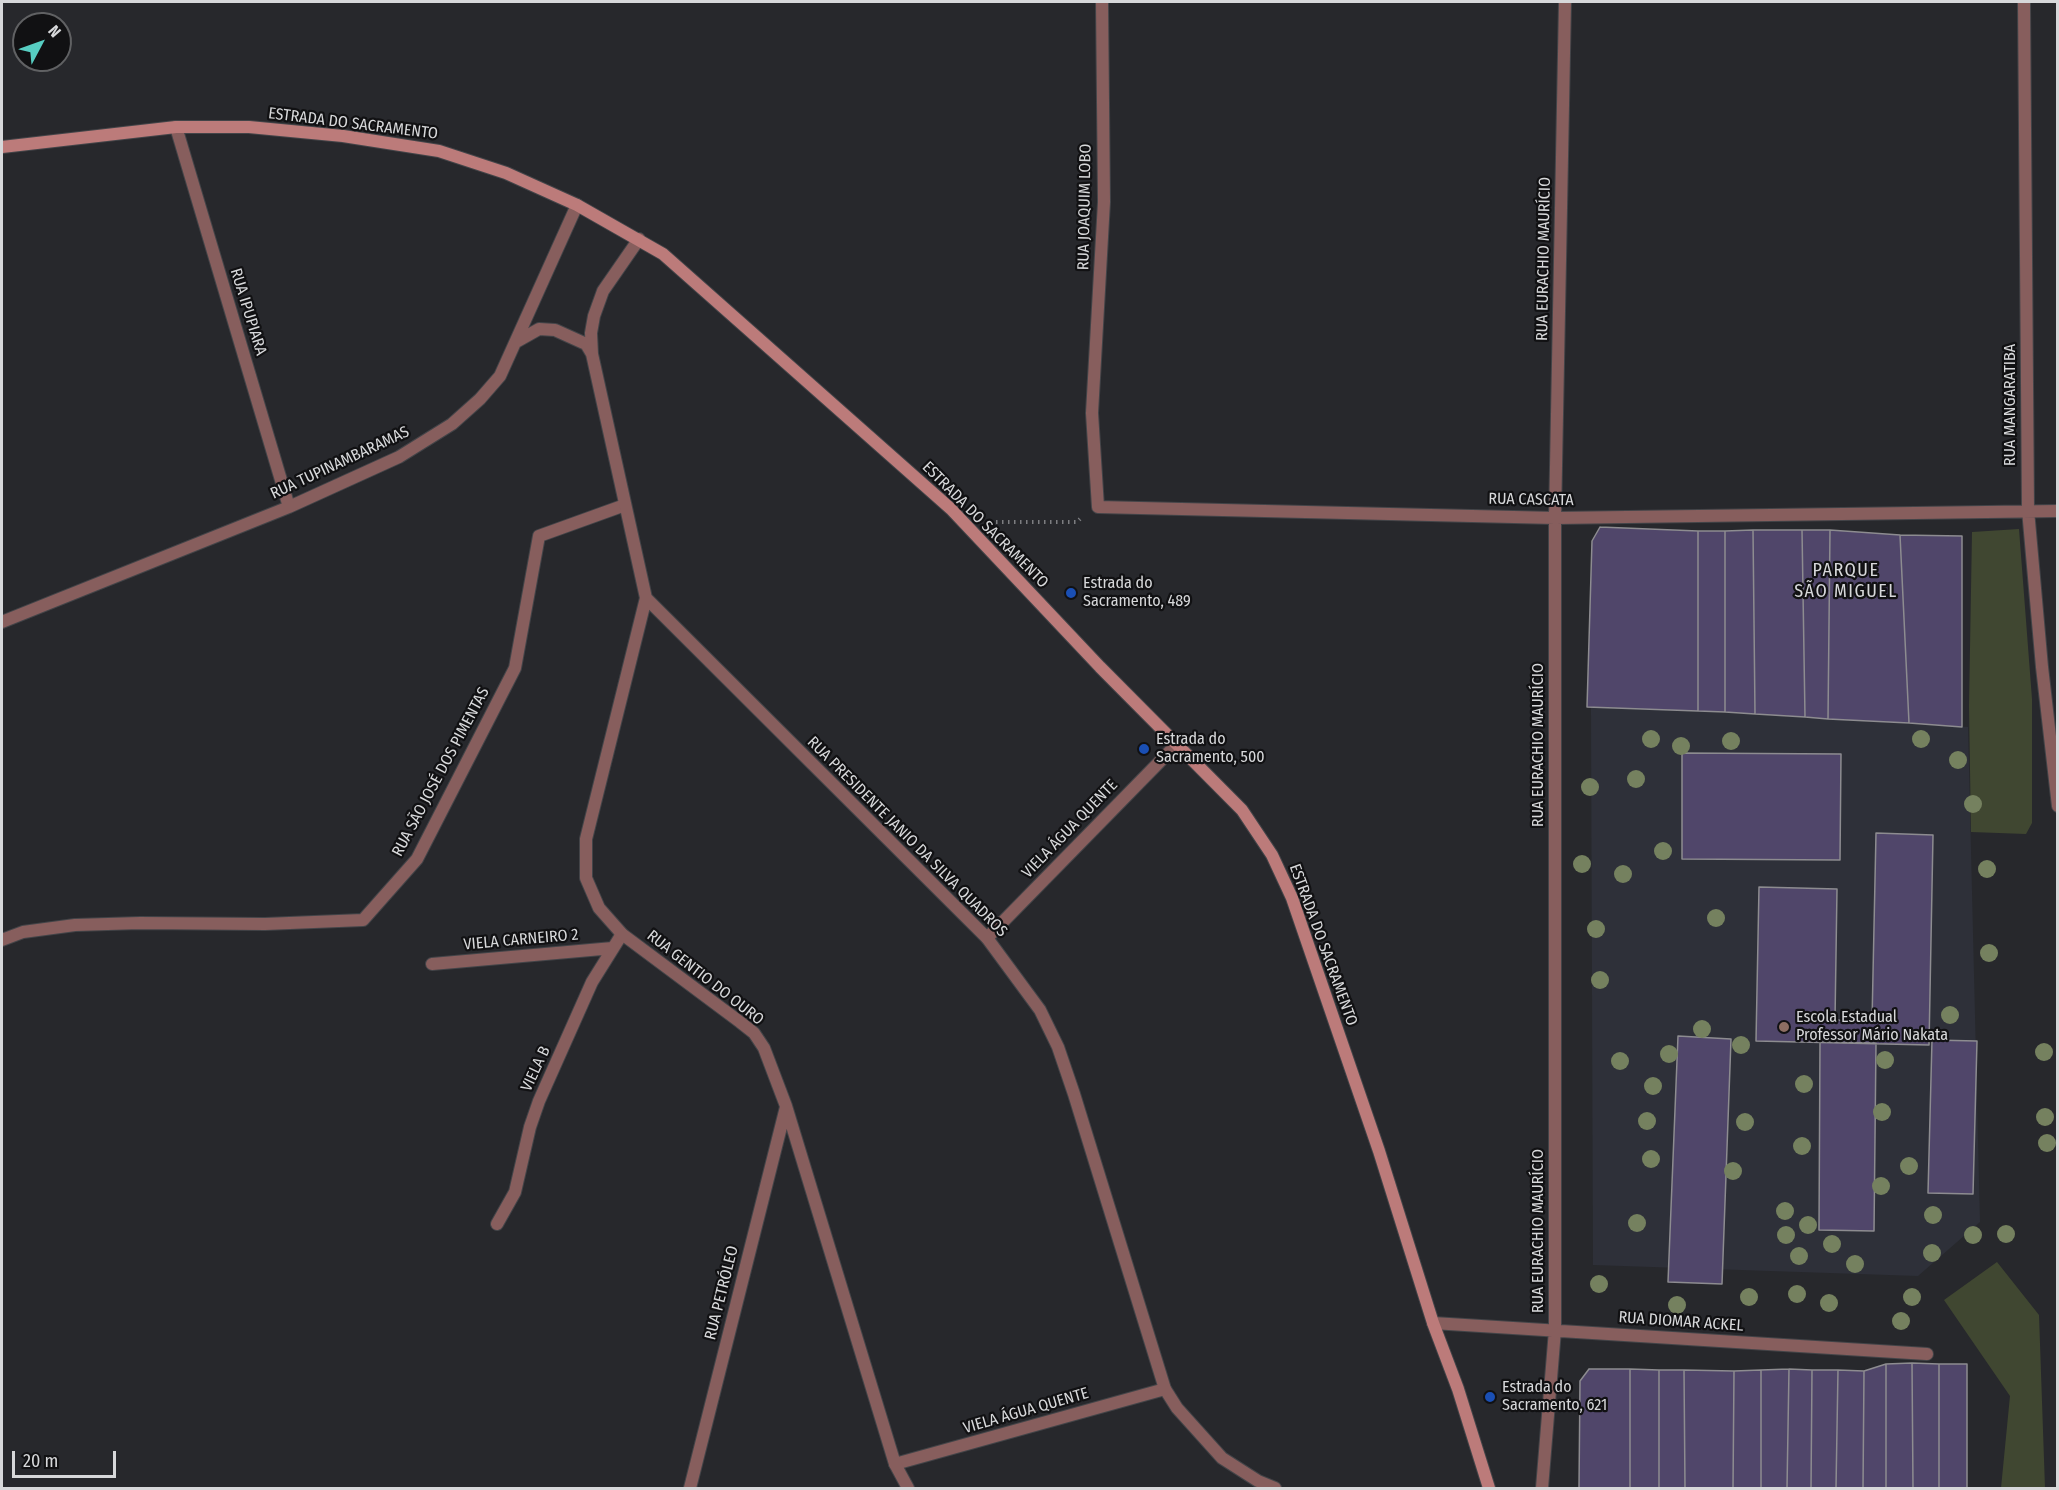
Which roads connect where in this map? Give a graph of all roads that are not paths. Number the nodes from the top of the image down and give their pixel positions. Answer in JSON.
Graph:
{"nodes":[{"id":1,"x":1102,"y":2,"type":"edge"},
{"id":2,"x":1565,"y":2,"type":"edge"},
{"id":3,"x":2024,"y":2,"type":"edge"},
{"id":4,"x":176,"y":127,"type":"junction"},
{"id":5,"x":2,"y":147,"type":"edge"},
{"id":6,"x":577,"y":205,"type":"junction"},
{"id":7,"x":639,"y":239,"type":"junction"},
{"id":8,"x":516,"y":342,"type":"junction"},
{"id":9,"x":591,"y":354,"type":"junction"},
{"id":10,"x":625,"y":505,"type":"junction"},
{"id":11,"x":288,"y":507,"type":"junction"},
{"id":12,"x":1098,"y":507,"type":"joint"},
{"id":13,"x":2028,"y":510,"type":"junction"},
{"id":14,"x":2058,"y":511,"type":"edge"},
{"id":15,"x":1556,"y":518,"type":"junction"},
{"id":16,"x":646,"y":598,"type":"junction"},
{"id":17,"x":2,"y":622,"type":"edge"},
{"id":18,"x":1177,"y":744,"type":"junction"},
{"id":19,"x":2058,"y":806,"type":"edge"},
{"id":20,"x":622,"y":934,"type":"junction"},
{"id":21,"x":987,"y":938,"type":"junction"},
{"id":22,"x":2,"y":940,"type":"edge"},
{"id":23,"x":613,"y":948,"type":"junction"},
{"id":24,"x":432,"y":964,"type":"dead end"},
{"id":25,"x":786,"y":1106,"type":"junction"},
{"id":26,"x":497,"y":1224,"type":"dead end"},
{"id":27,"x":1434,"y":1323,"type":"junction"},
{"id":28,"x":1555,"y":1330,"type":"junction"},
{"id":29,"x":1927,"y":1354,"type":"dead end"},
{"id":30,"x":1165,"y":1389,"type":"junction"},
{"id":31,"x":895,"y":1464,"type":"junction"},
{"id":32,"x":690,"y":1488,"type":"edge"},
{"id":33,"x":909,"y":1488,"type":"edge"},
{"id":34,"x":1275,"y":1488,"type":"edge"},
{"id":35,"x":1490,"y":1488,"type":"edge"},
{"id":36,"x":1542,"y":1488,"type":"edge"}],
"edges":[{"from":1,"to":12,"type":"street","name":"RUA JOAQUIM LOBO"},
{"from":2,"to":15,"type":"street","name":"RUA EURACHIO MAURÍCIO"},
{"from":3,"to":13,"type":"street","name":"RUA MANGARATIBA"},
{"from":4,"to":5,"type":"street","name":"ESTRADA DO SACRAMENTO"},
{"from":4,"to":6,"type":"street","name":"ESTRADA DO SACRAMENTO"},
{"from":4,"to":11,"type":"street","name":"RUA IPUPIARA"},
{"from":6,"to":7,"type":"street","name":"ESTRADA DO SACRAMENTO"},
{"from":6,"to":8,"type":"street","name":"RUA TUPINAMBARAMAS"},
{"from":7,"to":9,"type":"street"},
{"from":7,"to":18,"type":"street","name":"ESTRADA DO SACRAMENTO"},
{"from":8,"to":9,"type":"street"},
{"from":8,"to":11,"type":"street","name":"RUA TUPINAMBARAMAS"},
{"from":9,"to":10,"type":"street"},
{"from":10,"to":16,"type":"street"},
{"from":10,"to":22,"type":"street","name":"RUA SÃO JOSÉ DOS PIMENTAS"},
{"from":11,"to":17,"type":"street","name":"RUA TUPINAMBARAMAS"},
{"from":12,"to":15,"type":"street","name":"RUA CASCATA"},
{"from":13,"to":14,"type":"street","name":"RUA CASCATA"},
{"from":13,"to":15,"type":"street","name":"RUA CASCATA"},
{"from":13,"to":19,"type":"street","name":"RUA MANGARATIBA"},
{"from":15,"to":28,"type":"street","name":"RUA EURACHIO MAURÍCIO"},
{"from":16,"to":20,"type":"street","name":"RUA GENTIO DO OURO"},
{"from":16,"to":21,"type":"street","name":"RUA PRESIDENTE JANIO DA SILVA QUADROS"},
{"from":18,"to":21,"type":"street","name":"VIELA ÁGUA QUENTE"},
{"from":18,"to":27,"type":"street","name":"ESTRADA DO SACRAMENTO"},
{"from":20,"to":23,"type":"street","name":"VIELA B"},
{"from":20,"to":25,"type":"street","name":"RUA GENTIO DO OURO"},
{"from":21,"to":30,"type":"street","name":"RUA PRESIDENTE JANIO DA SILVA QUADROS"},
{"from":23,"to":24,"type":"street","name":"VIELA CARNEIRO 2"},
{"from":23,"to":26,"type":"street","name":"VIELA B"},
{"from":25,"to":31,"type":"street","name":"RUA GENTIO DO OURO"},
{"from":25,"to":32,"type":"street","name":"RUA PETRÓLEO"},
{"from":27,"to":28,"type":"street","name":"RUA DIOMAR ACKEL"},
{"from":27,"to":35,"type":"street","name":"ESTRADA DO SACRAMENTO"},
{"from":28,"to":29,"type":"street","name":"RUA DIOMAR ACKEL"},
{"from":28,"to":36,"type":"street","name":"RUA EURACHIO MAURÍCIO"},
{"from":30,"to":31,"type":"street","name":"VIELA ÁGUA QUENTE"},
{"from":30,"to":34,"type":"street","name":"RUA PRESIDENTE JANIO DA SILVA QUADROS"},
{"from":31,"to":33,"type":"street","name":"RUA GENTIO DO OURO"}]}
